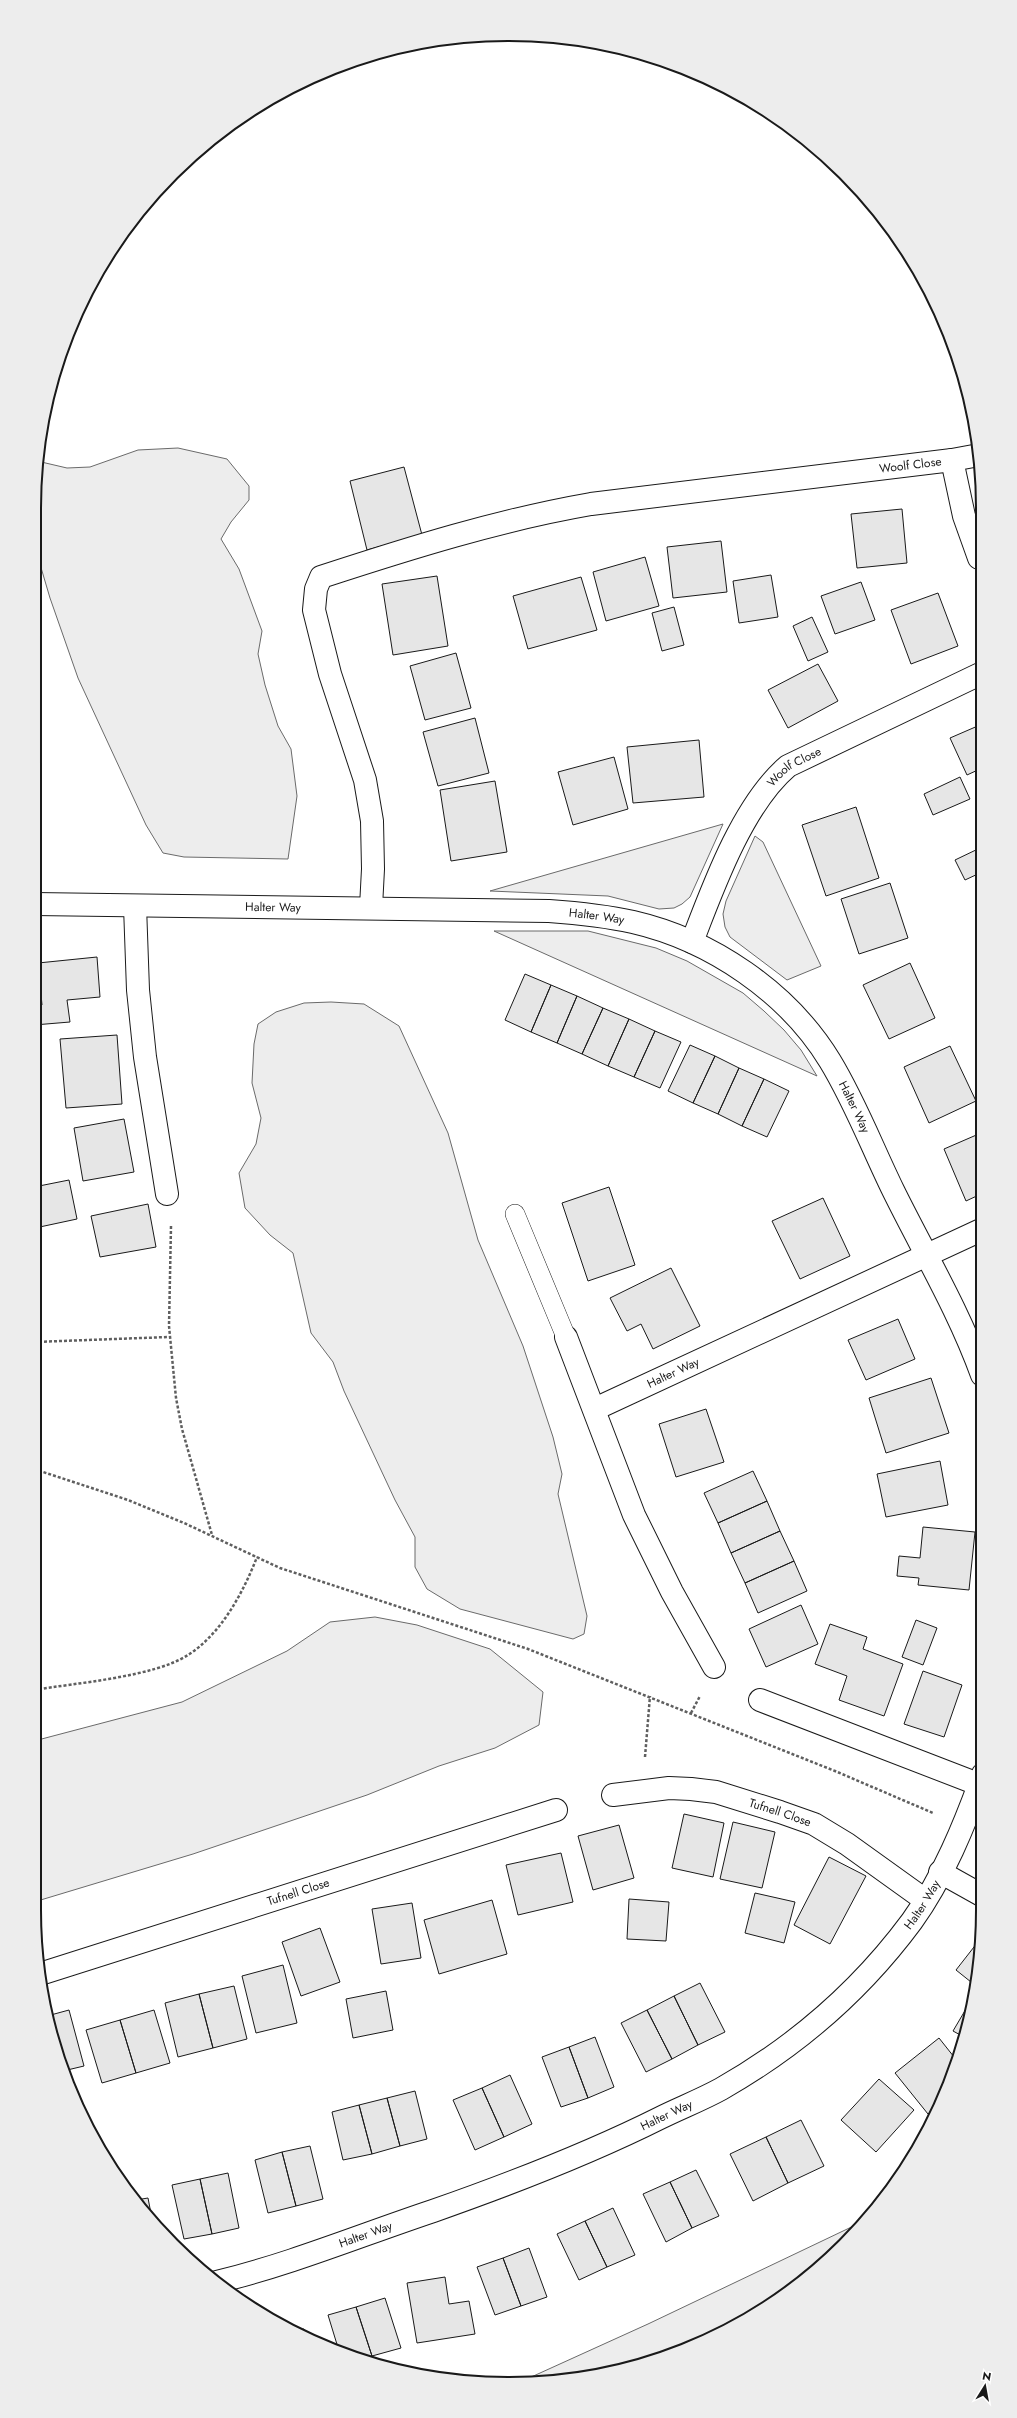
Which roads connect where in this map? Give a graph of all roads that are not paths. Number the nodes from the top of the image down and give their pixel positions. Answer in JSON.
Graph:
{"nodes":[{"id":1,"x":973,"y":456,"type":"edge"},
{"id":2,"x":952,"y":460,"type":"junction"},
{"id":3,"x":976,"y":550,"type":"edge"},
{"id":4,"x":976,"y":676,"type":"edge"},
{"id":5,"x":41,"y":904,"type":"edge"},
{"id":6,"x":135,"y":906,"type":"junction"},
{"id":7,"x":370,"y":907,"type":"junction"},
{"id":8,"x":692,"y":942,"type":"junction"},
{"id":9,"x":167,"y":1194,"type":"road end"},
{"id":10,"x":515,"y":1214,"type":"dead end"},
{"id":11,"x":976,"y":1232,"type":"edge"},
{"id":12,"x":926,"y":1257,"type":"junction"},
{"id":13,"x":566,"y":1338,"type":"joint"},
{"id":14,"x":976,"y":1361,"type":"edge"},
{"id":15,"x":595,"y":1409,"type":"junction"},
{"id":16,"x":714,"y":1667,"type":"dead end"},
{"id":17,"x":760,"y":1700,"type":"dead end"},
{"id":18,"x":976,"y":1780,"type":"edge"},
{"id":19,"x":976,"y":1794,"type":"edge"},
{"id":20,"x":613,"y":1795,"type":"dead end"},
{"id":21,"x":556,"y":1810,"type":"dead end"},
{"id":22,"x":940,"y":1872,"type":"junction"},
{"id":23,"x":976,"y":1892,"type":"edge"},
{"id":24,"x":926,"y":1900,"type":"junction"},
{"id":25,"x":45,"y":1972,"type":"edge"},
{"id":26,"x":224,"y":2280,"type":"edge"}],
"edges":[{"from":1,"to":2,"type":"street","name":"Woolf Close"},
{"from":2,"to":3,"type":"street","name":"Woolf Close"},
{"from":2,"to":7,"type":"street","name":"Woolf Close"},
{"from":4,"to":8,"type":"street","name":"Woolf Close"},
{"from":5,"to":6,"type":"street","name":"Halter Way"},
{"from":6,"to":7,"type":"street","name":"Halter Way"},
{"from":6,"to":9,"type":"street"},
{"from":7,"to":8,"type":"street","name":"Halter Way"},
{"from":8,"to":12,"type":"street","name":"Halter Way"},
{"from":10,"to":13,"type":"lane"},
{"from":11,"to":12,"type":"street"},
{"from":12,"to":14,"type":"street","name":"Halter Way"},
{"from":12,"to":15,"type":"street","name":"Halter Way"},
{"from":13,"to":15,"type":"street"},
{"from":15,"to":16,"type":"street"},
{"from":17,"to":18,"type":"street"},
{"from":19,"to":22,"type":"street","name":"Halter Way"},
{"from":20,"to":24,"type":"street","name":"Tufnell Close"},
{"from":21,"to":25,"type":"street","name":"Tufnell Close"},
{"from":22,"to":23,"type":"street"},
{"from":22,"to":24,"type":"street","name":"Halter Way"},
{"from":24,"to":26,"type":"street","name":"Halter Way"}]}
